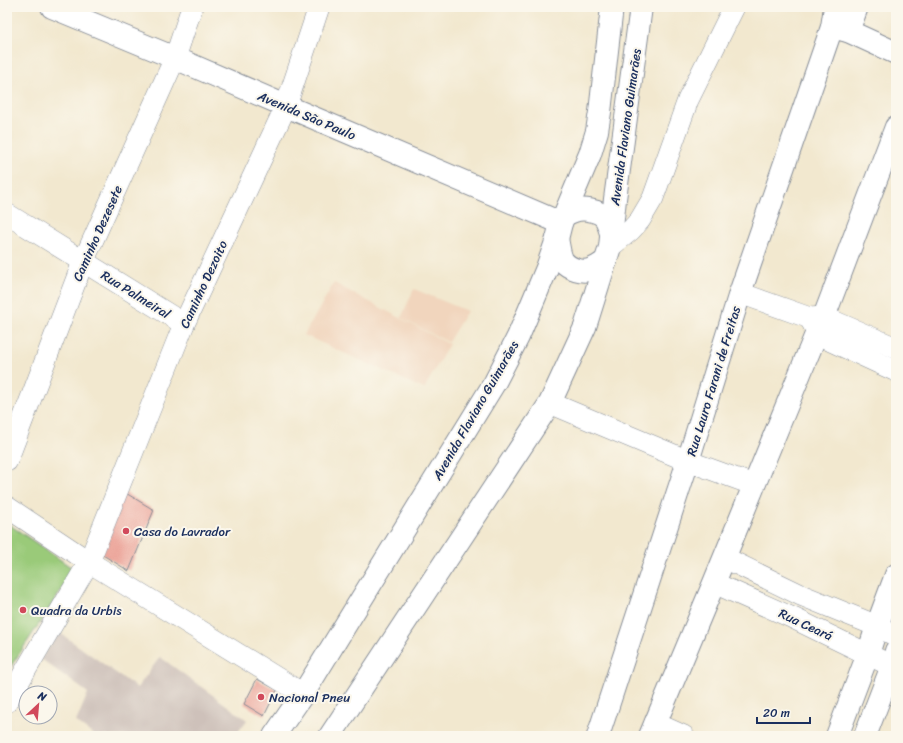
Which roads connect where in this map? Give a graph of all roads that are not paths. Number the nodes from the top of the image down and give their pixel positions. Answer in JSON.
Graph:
{"nodes":[{"id":1,"x":52,"y":7,"type":"edge"},
{"id":2,"x":192,"y":7,"type":"edge"},
{"id":3,"x":320,"y":7,"type":"edge"},
{"id":4,"x":612,"y":7,"type":"edge"},
{"id":5,"x":641,"y":7,"type":"edge"},
{"id":6,"x":734,"y":7,"type":"edge"},
{"id":7,"x":857,"y":7,"type":"edge"},
{"id":8,"x":838,"y":22,"type":"edge"},
{"id":9,"x":896,"y":53,"type":"edge"},
{"id":10,"x":175,"y":58,"type":"junction"},
{"id":11,"x":286,"y":106,"type":"junction"},
{"id":12,"x":896,"y":127,"type":"edge"},
{"id":13,"x":7,"y":214,"type":"edge"},
{"id":14,"x":561,"y":226,"type":"junction"},
{"id":15,"x":609,"y":247,"type":"junction"},
{"id":16,"x":83,"y":262,"type":"junction"},
{"id":17,"x":740,"y":293,"type":"junction"},
{"id":18,"x":817,"y":322,"type":"junction"},
{"id":19,"x":184,"y":324,"type":"junction"},
{"id":20,"x":896,"y":348,"type":"edge"},
{"id":21,"x":896,"y":371,"type":"edge"},
{"id":22,"x":550,"y":403,"type":"junction"},
{"id":23,"x":7,"y":461,"type":"edge"},
{"id":24,"x":688,"y":461,"type":"junction"},
{"id":25,"x":754,"y":485,"type":"junction"},
{"id":26,"x":7,"y":507,"type":"edge"},
{"id":27,"x":725,"y":558,"type":"junction"},
{"id":28,"x":89,"y":562,"type":"junction"},
{"id":29,"x":896,"y":575,"type":"edge"},
{"id":30,"x":714,"y":584,"type":"junction"},
{"id":31,"x":801,"y":594,"type":"junction"},
{"id":32,"x":793,"y":618,"type":"junction"},
{"id":33,"x":877,"y":626,"type":"junction"},
{"id":34,"x":896,"y":636,"type":"edge"},
{"id":35,"x":868,"y":654,"type":"junction"},
{"id":36,"x":895,"y":661,"type":"edge"},
{"id":37,"x":303,"y":694,"type":"junction"},
{"id":38,"x":7,"y":702,"type":"edge"},
{"id":39,"x":652,"y":729,"type":"edge"},
{"id":40,"x":274,"y":736,"type":"edge"},
{"id":41,"x":330,"y":736,"type":"edge"},
{"id":42,"x":598,"y":736,"type":"edge"},
{"id":43,"x":684,"y":736,"type":"edge"},
{"id":44,"x":836,"y":736,"type":"edge"},
{"id":45,"x":865,"y":736,"type":"edge"}],
"edges":[{"from":1,"to":10,"type":"street","name":"Avenida São Paulo"},
{"from":2,"to":10,"type":"street","name":"Caminho Dezesete"},
{"from":3,"to":11,"type":"street","name":"Caminho Dezoito"},
{"from":4,"to":14,"type":"street","name":"Avenida Flaviano Guimarães"},
{"from":5,"to":15,"type":"street","name":"Avenida Flaviano Guimarães"},
{"from":6,"to":15,"type":"street"},
{"from":7,"to":8,"type":"street","name":"Rua Lauro Farani de Freitas"},
{"from":8,"to":9,"type":"street"},
{"from":8,"to":17,"type":"street","name":"Rua Lauro Farani de Freitas"},
{"from":10,"to":11,"type":"street","name":"Avenida São Paulo"},
{"from":10,"to":16,"type":"street","name":"Caminho Dezesete"},
{"from":11,"to":14,"type":"street","name":"Avenida São Paulo"},
{"from":11,"to":19,"type":"street","name":"Caminho Dezoito"},
{"from":12,"to":18,"type":"street"},
{"from":13,"to":16,"type":"street","name":"Rua Palmeiral"},
{"from":14,"to":15,"type":"street"},
{"from":14,"to":15,"type":"street"},
{"from":14,"to":37,"type":"street","name":"Avenida Flaviano Guimarães"},
{"from":15,"to":22,"type":"street","name":"Avenida Flaviano Guimarães"},
{"from":16,"to":19,"type":"street","name":"Rua Palmeiral"},
{"from":16,"to":23,"type":"street","name":"Caminho Dezesete"},
{"from":17,"to":18,"type":"street"},
{"from":17,"to":24,"type":"street","name":"Rua Lauro Farani de Freitas"},
{"from":18,"to":20,"type":"street"},
{"from":18,"to":21,"type":"street"},
{"from":18,"to":25,"type":"street"},
{"from":19,"to":28,"type":"street","name":"Caminho Dezoito"},
{"from":22,"to":24,"type":"street"},
{"from":22,"to":41,"type":"street","name":"Avenida Flaviano Guimarães"},
{"from":24,"to":25,"type":"street"},
{"from":24,"to":42,"type":"street","name":"Rua Lauro Farani de Freitas"},
{"from":25,"to":27,"type":"street"},
{"from":26,"to":28,"type":"street"},
{"from":27,"to":30,"type":"street"},
{"from":27,"to":31,"type":"street","name":"Rua Ceará"},
{"from":28,"to":37,"type":"street"},
{"from":28,"to":38,"type":"street","name":"Caminho Dezoito"},
{"from":29,"to":33,"type":"street"},
{"from":30,"to":32,"type":"street","name":"Rua Ceará"},
{"from":30,"to":39,"type":"street"},
{"from":31,"to":32,"type":"street"},
{"from":31,"to":33,"type":"street","name":"Rua Ceará"},
{"from":32,"to":35,"type":"street","name":"Rua Ceará"},
{"from":33,"to":34,"type":"street","name":"Rua Ceará"},
{"from":33,"to":35,"type":"street"},
{"from":35,"to":36,"type":"street","name":"Rua Ceará"},
{"from":35,"to":44,"type":"street"},
{"from":36,"to":45,"type":"street"},
{"from":37,"to":40,"type":"street","name":"Avenida Flaviano Guimarães"},
{"from":39,"to":43,"type":"street"}]}
